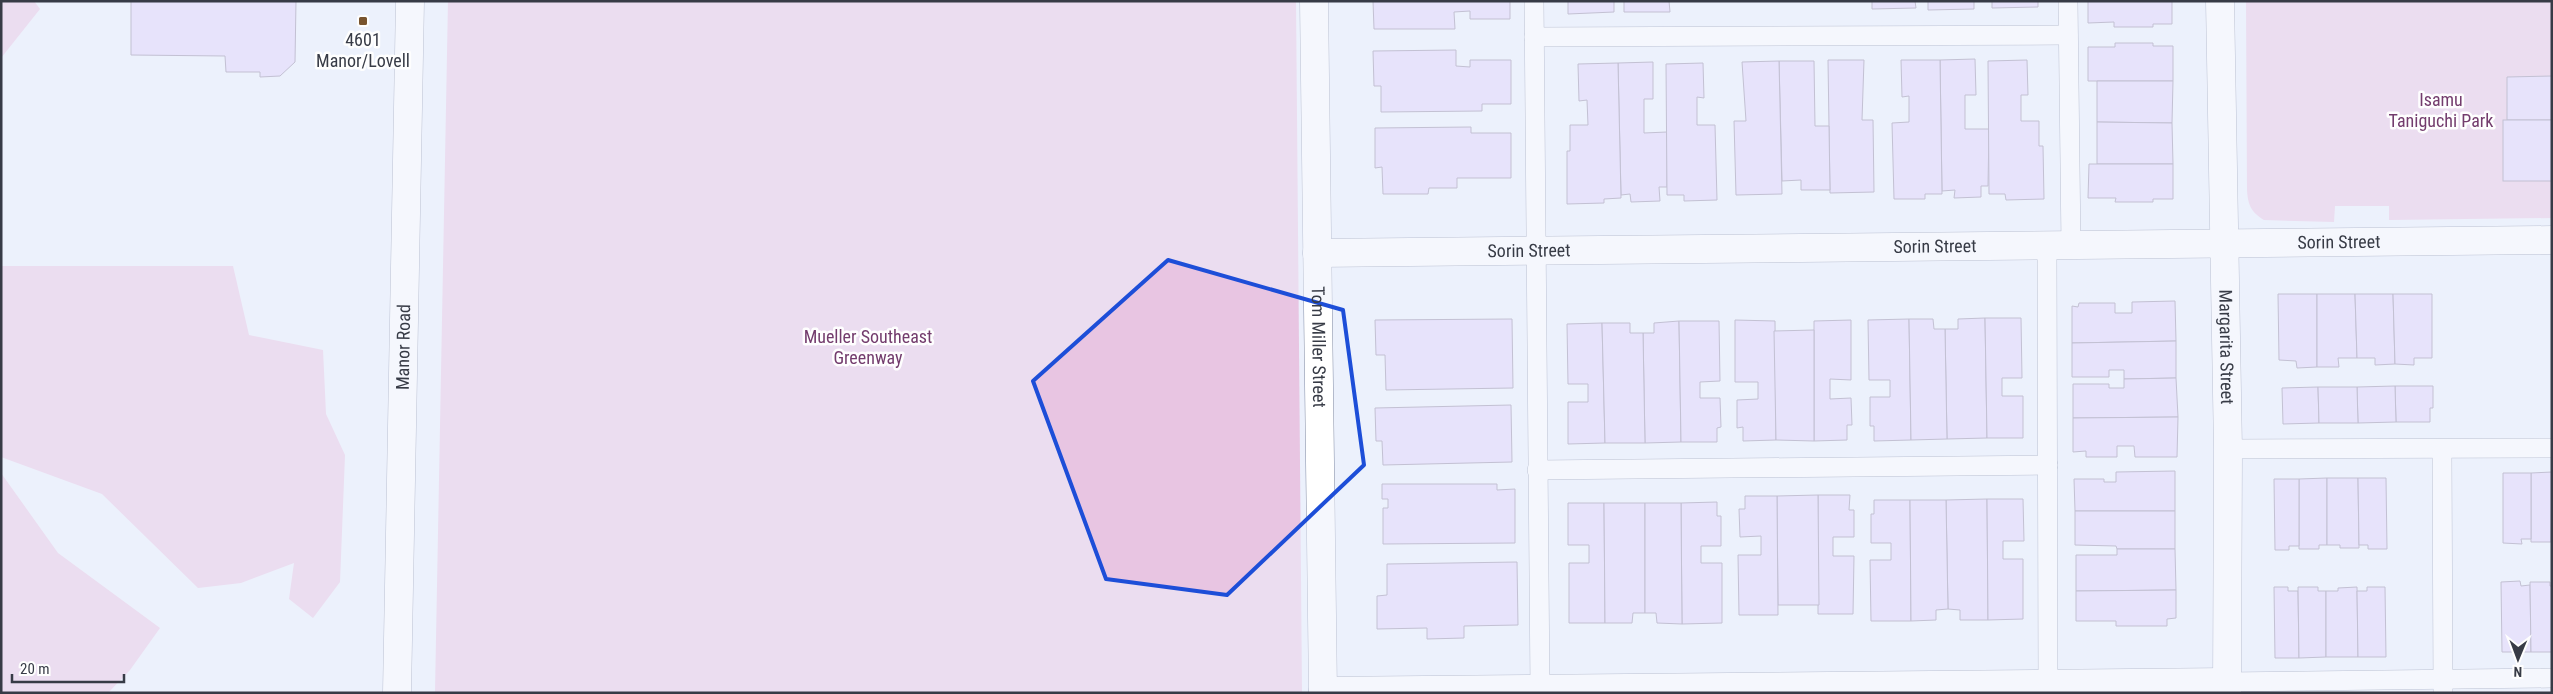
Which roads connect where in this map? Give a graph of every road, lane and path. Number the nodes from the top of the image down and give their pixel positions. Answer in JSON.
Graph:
{"nodes":[{"id":1,"x":410,"y":1,"type":"edge"},
{"id":2,"x":1314,"y":1,"type":"edge"},
{"id":3,"x":1534,"y":1,"type":"edge"},
{"id":4,"x":2068,"y":1,"type":"edge"},
{"id":5,"x":2220,"y":1,"type":"edge"},
{"id":6,"x":2068,"y":35,"type":"junction"},
{"id":7,"x":1534,"y":37,"type":"junction"},
{"id":8,"x":2552,"y":240,"type":"edge"},
{"id":9,"x":2224,"y":244,"type":"junction"},
{"id":10,"x":2059,"y":246,"type":"junction"},
{"id":11,"x":1537,"y":251,"type":"junction"},
{"id":12,"x":1317,"y":253,"type":"junction"},
{"id":13,"x":2552,"y":448,"type":"edge"},
{"id":14,"x":2228,"y":449,"type":"junction"},
{"id":15,"x":2442,"y":449,"type":"junction"},
{"id":16,"x":2048,"y":465,"type":"junction"},
{"id":17,"x":1537,"y":470,"type":"junction"},
{"id":18,"x":2552,"y":678,"type":"edge"},
{"id":19,"x":2443,"y":685,"type":"edge"},
{"id":20,"x":2227,"y":687,"type":"edge"},
{"id":21,"x":2048,"y":688,"type":"edge"},
{"id":22,"x":1540,"y":689,"type":"junction"},
{"id":23,"x":1755,"y":690,"type":"edge"},
{"id":24,"x":1322,"y":692,"type":"edge"},
{"id":25,"x":397,"y":693,"type":"edge"}],
"edges":[{"from":1,"to":25,"type":"street","name":"Manor Road"},
{"from":2,"to":12,"type":"street","name":"Tom Miller Street"},
{"from":3,"to":7,"type":"lane"},
{"from":4,"to":6,"type":"lane"},
{"from":5,"to":9,"type":"street","name":"Margarita Street"},
{"from":6,"to":7,"type":"lane"},
{"from":6,"to":10,"type":"lane"},
{"from":7,"to":11,"type":"lane"},
{"from":8,"to":9,"type":"street","name":"Sorin Street"},
{"from":9,"to":10,"type":"street","name":"Sorin Street"},
{"from":9,"to":14,"type":"street","name":"Margarita Street"},
{"from":10,"to":11,"type":"street","name":"Sorin Street"},
{"from":10,"to":16,"type":"lane"},
{"from":11,"to":12,"type":"street","name":"Sorin Street"},
{"from":11,"to":17,"type":"lane"},
{"from":12,"to":24,"type":"street","name":"Tom Miller Street"},
{"from":13,"to":15,"type":"lane"},
{"from":14,"to":15,"type":"lane"},
{"from":14,"to":20,"type":"street","name":"Margarita Street"},
{"from":15,"to":19,"type":"lane"},
{"from":16,"to":17,"type":"lane"},
{"from":16,"to":21,"type":"lane"},
{"from":17,"to":22,"type":"lane"},
{"from":18,"to":19,"type":"lane"},
{"from":19,"to":20,"type":"lane"},
{"from":20,"to":21,"type":"street"},
{"from":21,"to":23,"type":"street"},
{"from":22,"to":23,"type":"street"},
{"from":22,"to":24,"type":"street"}]}
